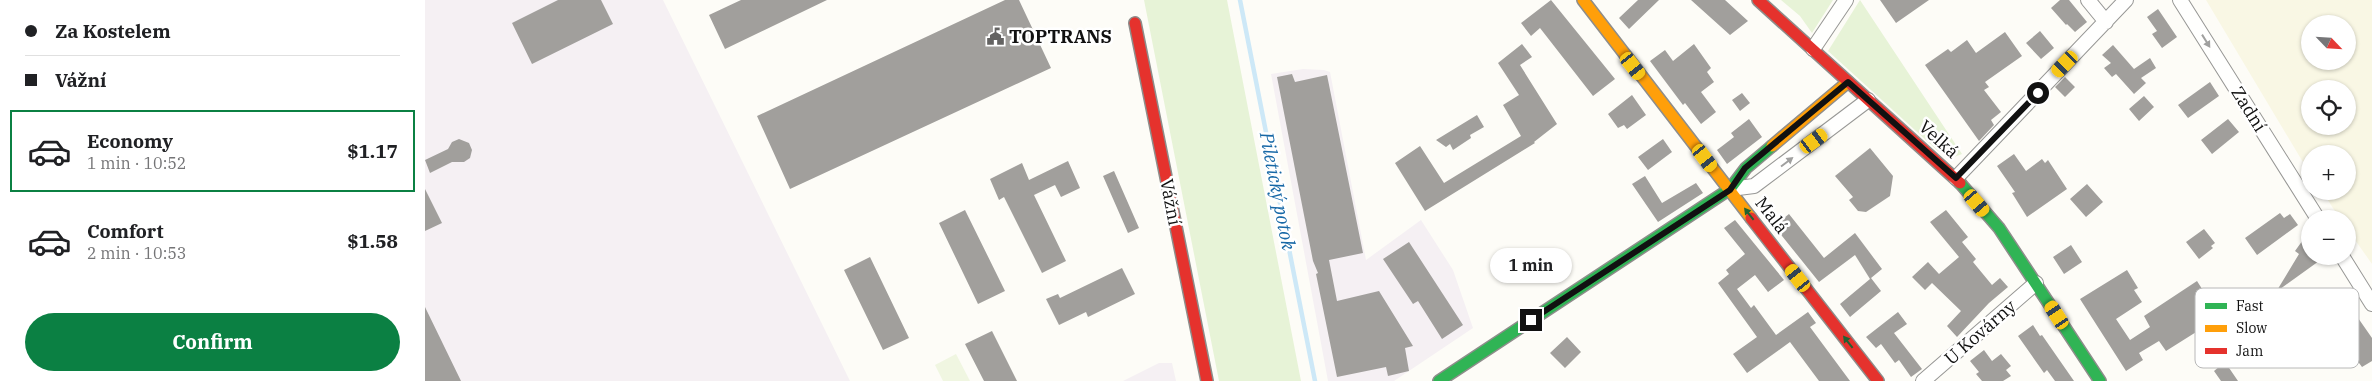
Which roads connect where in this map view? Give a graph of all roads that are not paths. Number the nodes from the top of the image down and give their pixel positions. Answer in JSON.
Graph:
{"nodes":[{"id":1,"x":1758,"y":0,"type":"edge"},
{"id":2,"x":1846,"y":0,"type":"edge"},
{"id":3,"x":2088,"y":0,"type":"edge"},
{"id":4,"x":2126,"y":0,"type":"edge"},
{"id":5,"x":2180,"y":0,"type":"edge"},
{"id":6,"x":1584,"y":2,"type":"edge"},
{"id":7,"x":2106,"y":22,"type":"junction"},
{"id":8,"x":1135,"y":23,"type":"dead end"},
{"id":9,"x":1813,"y":49,"type":"junction"},
{"id":10,"x":1848,"y":82,"type":"junction"},
{"id":11,"x":1868,"y":100,"type":"junction"},
{"id":12,"x":1956,"y":178,"type":"junction"},
{"id":13,"x":1730,"y":190,"type":"junction"},
{"id":14,"x":2312,"y":210,"type":"edge"},
{"id":15,"x":2348,"y":265,"type":"edge"},
{"id":16,"x":2037,"y":282,"type":"junction"},
{"id":17,"x":2372,"y":304,"type":"edge"},
{"id":18,"x":1207,"y":381,"type":"edge"},
{"id":19,"x":1439,"y":381,"type":"edge"},
{"id":20,"x":1878,"y":381,"type":"edge"},
{"id":21,"x":1923,"y":381,"type":"edge"},
{"id":22,"x":2100,"y":381,"type":"edge"}],
"edges":[{"from":1,"to":9,"type":"street","name":"Velká"},
{"from":2,"to":9,"type":"street"},
{"from":3,"to":7,"type":"street"},
{"from":4,"to":7,"type":"street"},
{"from":5,"to":14,"type":"street","name":"Zadní","one_way":true},
{"from":6,"to":13,"type":"street","name":"Malá"},
{"from":7,"to":12,"type":"street"},
{"from":8,"to":18,"type":"street","name":"Vážní"},
{"from":9,"to":10,"type":"street","name":"Velká"},
{"from":10,"to":11,"type":"street","name":"Velká"},
{"from":10,"to":13,"type":"street"},
{"from":11,"to":12,"type":"street","name":"Velká"},
{"from":13,"to":11,"type":"street","one_way":true},
{"from":12,"to":16,"type":"street","name":"Velká"},
{"from":13,"to":19,"type":"street"},
{"from":20,"to":13,"type":"street","name":"Malá","one_way":true},
{"from":15,"to":17,"type":"street"},
{"from":16,"to":21,"type":"street","name":"U Kovárny"},
{"from":16,"to":22,"type":"street","name":"Velká"}]}
